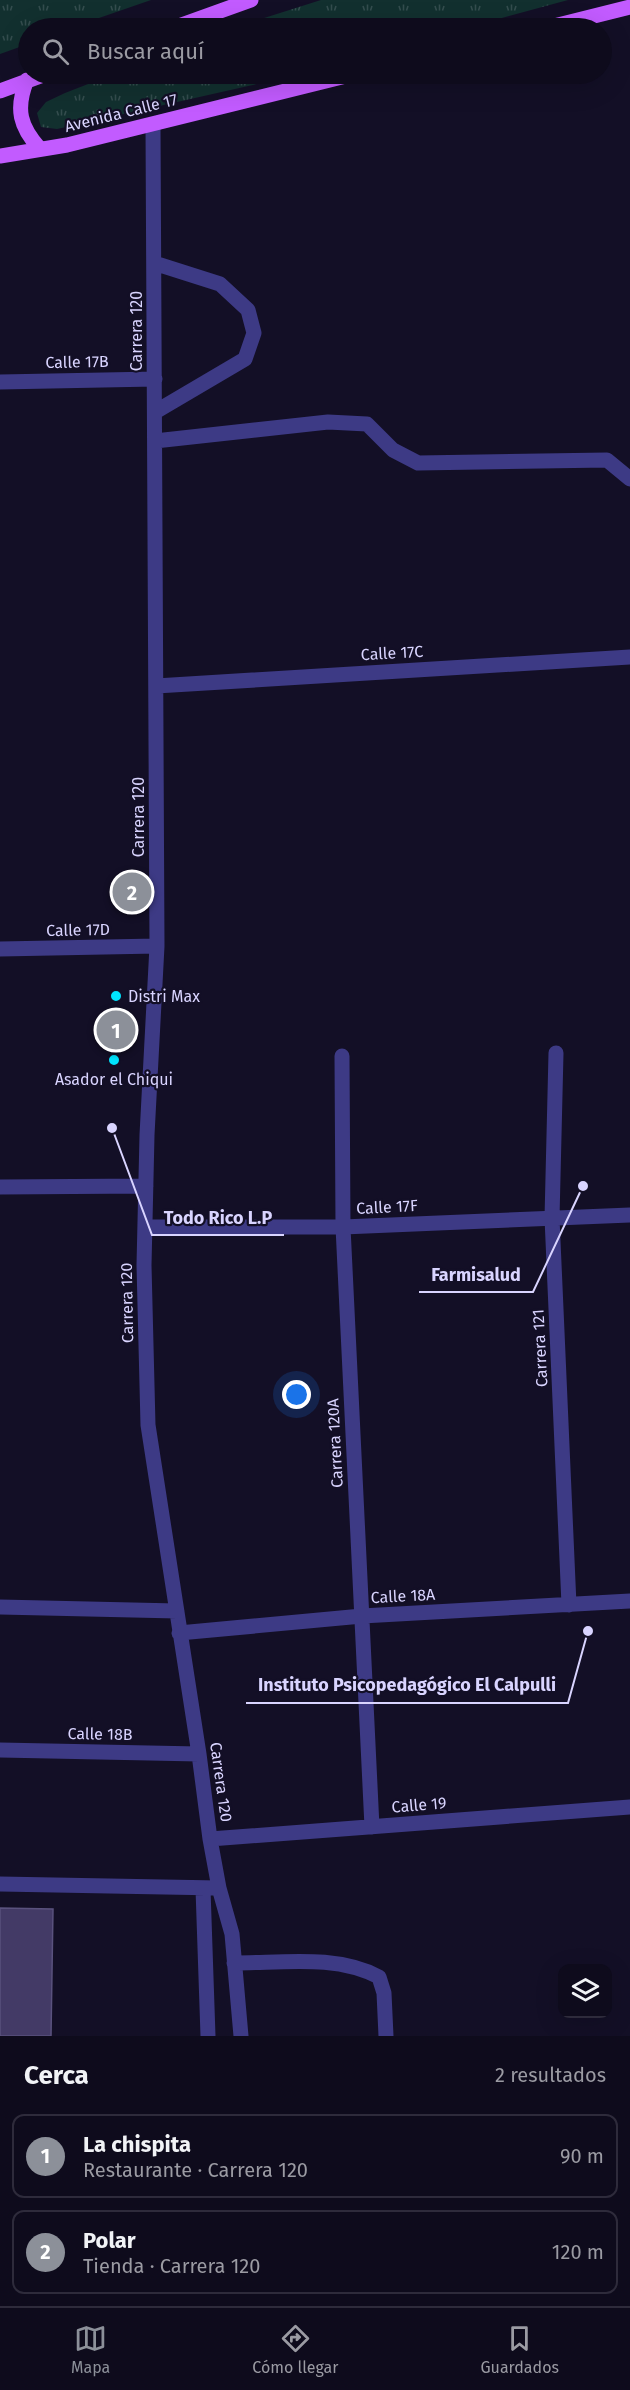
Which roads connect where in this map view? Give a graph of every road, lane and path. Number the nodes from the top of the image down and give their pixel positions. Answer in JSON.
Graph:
{"nodes":[{"id":1,"x":251,"y":0,"type":"edge"},
{"id":2,"x":630,"y":7,"type":"edge"},
{"id":3,"x":201,"y":18,"type":"edge"},
{"id":4,"x":586,"y":18,"type":"edge"},
{"id":5,"x":18,"y":82,"type":"edge"},
{"id":6,"x":18,"y":84,"type":"edge"},
{"id":7,"x":25,"y":84,"type":"edge"},
{"id":8,"x":315,"y":84,"type":"edge"},
{"id":9,"x":0,"y":85,"type":"edge"},
{"id":10,"x":0,"y":92,"type":"edge"},
{"id":11,"x":153,"y":125,"type":"junction"},
{"id":12,"x":40,"y":149,"type":"junction"},
{"id":13,"x":0,"y":156,"type":"edge"},
{"id":14,"x":154,"y":263,"type":"junction"},
{"id":15,"x":155,"y":379,"type":"junction"},
{"id":16,"x":0,"y":382,"type":"edge"},
{"id":17,"x":155,"y":412,"type":"junction"},
{"id":18,"x":155,"y":441,"type":"junction"},
{"id":19,"x":630,"y":478,"type":"edge"},
{"id":20,"x":630,"y":657,"type":"edge"},
{"id":21,"x":156,"y":686,"type":"junction"},
{"id":22,"x":157,"y":946,"type":"junction"},
{"id":23,"x":0,"y":949,"type":"edge"},
{"id":24,"x":556,"y":1053,"type":"dead end"},
{"id":25,"x":342,"y":1056,"type":"dead end"},
{"id":26,"x":146,"y":1186,"type":"junction"},
{"id":27,"x":0,"y":1187,"type":"edge"},
{"id":28,"x":630,"y":1215,"type":"edge"},
{"id":29,"x":552,"y":1218,"type":"junction"},
{"id":30,"x":146,"y":1227,"type":"junction"},
{"id":31,"x":343,"y":1227,"type":"junction"},
{"id":32,"x":630,"y":1601,"type":"edge"},
{"id":33,"x":569,"y":1605,"type":"junction"},
{"id":34,"x":0,"y":1606,"type":"edge"},
{"id":35,"x":177,"y":1611,"type":"junction"},
{"id":36,"x":362,"y":1616,"type":"junction"},
{"id":37,"x":179,"y":1633,"type":"junction"},
{"id":38,"x":0,"y":1750,"type":"edge"},
{"id":39,"x":199,"y":1754,"type":"junction"},
{"id":40,"x":630,"y":1807,"type":"edge"},
{"id":41,"x":372,"y":1827,"type":"junction"},
{"id":42,"x":210,"y":1839,"type":"junction"},
{"id":43,"x":0,"y":1884,"type":"edge"},
{"id":44,"x":211,"y":1889,"type":"junction"},
{"id":45,"x":234,"y":1963,"type":"junction"},
{"id":46,"x":208,"y":2036,"type":"edge"},
{"id":47,"x":241,"y":2036,"type":"edge"},
{"id":48,"x":386,"y":2036,"type":"edge"}],
"edges":[{"from":1,"to":3,"type":"main road"},
{"from":2,"to":4,"type":"main road"},
{"from":5,"to":9,"type":"main road"},
{"from":6,"to":10,"type":"main road"},
{"from":7,"to":12,"type":"main road"},
{"from":8,"to":11,"type":"main road","name":"Avenida Calle 17"},
{"from":11,"to":12,"type":"main road","name":"Avenida Calle 17"},
{"from":11,"to":14,"type":"street","name":"Carrera 120"},
{"from":12,"to":13,"type":"main road","name":"Avenida Calle 17"},
{"from":14,"to":15,"type":"street","name":"Carrera 120"},
{"from":14,"to":17,"type":"street"},
{"from":15,"to":16,"type":"street","name":"Calle 17B"},
{"from":15,"to":17,"type":"street","name":"Carrera 120"},
{"from":17,"to":18,"type":"street","name":"Carrera 120"},
{"from":18,"to":19,"type":"street"},
{"from":18,"to":21,"type":"street","name":"Carrera 120"},
{"from":20,"to":21,"type":"street","name":"Calle 17C"},
{"from":21,"to":22,"type":"street","name":"Carrera 120"},
{"from":22,"to":23,"type":"street","name":"Calle 17D"},
{"from":22,"to":26,"type":"street","name":"Carrera 120"},
{"from":24,"to":29,"type":"street","name":"Carrera 121"},
{"from":25,"to":31,"type":"street","name":"Carrera 120A"},
{"from":26,"to":27,"type":"street"},
{"from":26,"to":30,"type":"street","name":"Carrera 120"},
{"from":28,"to":29,"type":"street","name":"Calle 17F"},
{"from":29,"to":31,"type":"street","name":"Calle 17F"},
{"from":29,"to":33,"type":"street","name":"Carrera 121"},
{"from":30,"to":31,"type":"street","name":"Calle 17F"},
{"from":30,"to":35,"type":"street","name":"Carrera 120"},
{"from":31,"to":36,"type":"street","name":"Carrera 120A"},
{"from":32,"to":33,"type":"street","name":"Calle 18A"},
{"from":33,"to":36,"type":"street","name":"Calle 18A"},
{"from":34,"to":35,"type":"street"},
{"from":35,"to":37,"type":"street","name":"Carrera 120"},
{"from":36,"to":37,"type":"street","name":"Calle 18A"},
{"from":36,"to":41,"type":"street","name":"Carrera 120A"},
{"from":37,"to":39,"type":"street","name":"Carrera 120"},
{"from":38,"to":39,"type":"street","name":"Calle 18B"},
{"from":39,"to":42,"type":"street","name":"Carrera 120"},
{"from":40,"to":41,"type":"street","name":"Calle 19"},
{"from":41,"to":42,"type":"street","name":"Calle 19"},
{"from":42,"to":44,"type":"street","name":"Carrera 120"},
{"from":43,"to":44,"type":"street"},
{"from":44,"to":45,"type":"street","name":"Carrera 120"},
{"from":44,"to":46,"type":"street","name":"Carrera 120"},
{"from":45,"to":47,"type":"street","name":"Carrera 120"},
{"from":45,"to":48,"type":"street"}]}
